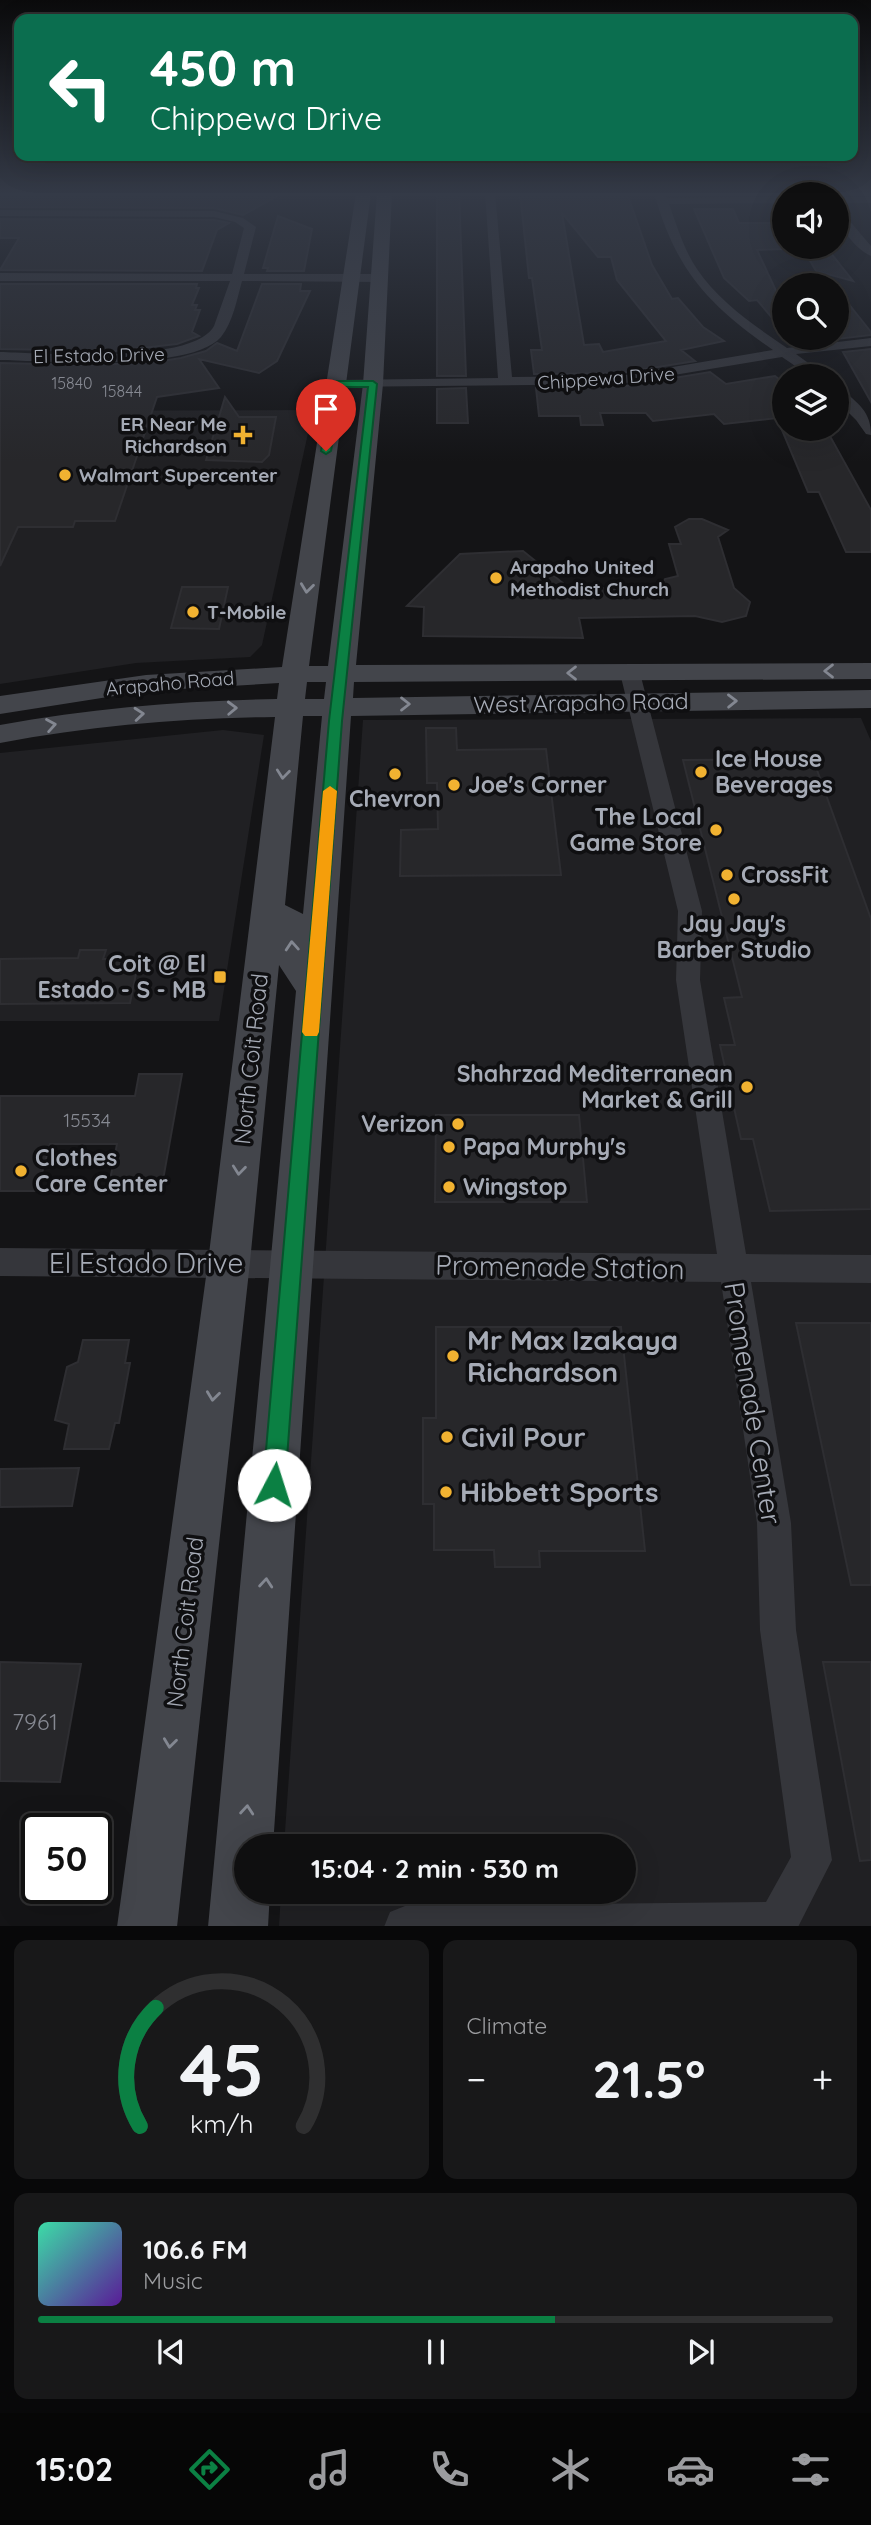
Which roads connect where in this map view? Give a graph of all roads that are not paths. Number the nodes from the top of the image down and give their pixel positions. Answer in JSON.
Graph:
{"nodes":[{"id":1,"x":234,"y":283,"type":"edge"},
{"id":2,"x":350,"y":283,"type":"edge"},
{"id":3,"x":379,"y":283,"type":"edge"},
{"id":4,"x":497,"y":283,"type":"edge"},
{"id":5,"x":702,"y":283,"type":"edge"},
{"id":6,"x":871,"y":342,"type":"edge"},
{"id":7,"x":784,"y":352,"type":"junction"},
{"id":8,"x":0,"y":356,"type":"edge"},
{"id":9,"x":802,"y":364,"type":"edge"},
{"id":10,"x":505,"y":383,"type":"junction"},
{"id":11,"x":337,"y":384,"type":"junction"},
{"id":12,"x":373,"y":384,"type":"junction"},
{"id":13,"x":849,"y":404,"type":"edge"},
{"id":14,"x":871,"y":431,"type":"edge"},
{"id":15,"x":322,"y":472,"type":"junction"},
{"id":16,"x":363,"y":472,"type":"junction"},
{"id":17,"x":871,"y":671,"type":"edge"},
{"id":18,"x":342,"y":673,"type":"junction"},
{"id":19,"x":635,"y":687,"type":"junction"},
{"id":20,"x":293,"y":690,"type":"junction"},
{"id":21,"x":871,"y":699,"type":"edge"},
{"id":22,"x":0,"y":705,"type":"edge"},
{"id":23,"x":337,"y":705,"type":"junction"},
{"id":24,"x":0,"y":734,"type":"edge"},
{"id":25,"x":267,"y":917,"type":"junction"},
{"id":26,"x":314,"y":990,"type":"junction"},
{"id":27,"x":0,"y":1262,"type":"edge"},
{"id":28,"x":229,"y":1262,"type":"junction"},
{"id":29,"x":292,"y":1264,"type":"junction"},
{"id":30,"x":732,"y":1268,"type":"junction"},
{"id":31,"x":871,"y":1269,"type":"edge"},
{"id":32,"x":567,"y":1925,"type":"edge"},
{"id":33,"x":147,"y":1926,"type":"edge"},
{"id":34,"x":238,"y":1926,"type":"edge"},
{"id":35,"x":486,"y":1926,"type":"edge"}],
"edges":[{"from":1,"to":8,"type":"street","name":"El Estado Drive"},
{"from":2,"to":11,"type":"main road","name":"North Coit Road"},
{"from":3,"to":12,"type":"main road"},
{"from":4,"to":10,"type":"street"},
{"from":5,"to":7,"type":"street"},
{"from":6,"to":7,"type":"street","name":"Chippewa Drive"},
{"from":7,"to":9,"type":"street"},
{"from":7,"to":10,"type":"street","name":"Chippewa Drive"},
{"from":10,"to":12,"type":"street","name":"Chippewa Drive"},
{"from":11,"to":12,"type":"street","name":"Chippewa Drive"},
{"from":11,"to":15,"type":"main road","name":"North Coit Road"},
{"from":12,"to":16,"type":"main road"},
{"from":13,"to":14,"type":"street"},
{"from":15,"to":16,"type":"main road"},
{"from":15,"to":20,"type":"main road","name":"North Coit Road","one_way":true},
{"from":16,"to":18,"type":"main road"},
{"from":17,"to":19,"type":"main road","name":"West Arapaho Road","one_way":true},
{"from":19,"to":18,"type":"main road","name":"West Arapaho Road","one_way":true},
{"from":18,"to":20,"type":"main road","name":"Arapaho Road"},
{"from":18,"to":23,"type":"main road"},
{"from":19,"to":21,"type":"main road","name":"West Arapaho Road","one_way":true},
{"from":23,"to":19,"type":"main road","name":"West Arapaho Road","one_way":true},
{"from":19,"to":30,"type":"street","name":"Promenade Center"},
{"from":20,"to":22,"type":"main road","name":"Arapaho Road"},
{"from":20,"to":23,"type":"main road","name":"West Arapaho Road"},
{"from":24,"to":20,"type":"main road","name":"Arapaho Road","one_way":true},
{"from":20,"to":25,"type":"main road","name":"North Coit Road","one_way":true},
{"from":23,"to":26,"type":"main road"},
{"from":26,"to":25,"type":"main road","one_way":true},
{"from":25,"to":28,"type":"main road","name":"North Coit Road","one_way":true},
{"from":26,"to":29,"type":"main road"},
{"from":27,"to":28,"type":"street","name":"El Estado Drive"},
{"from":28,"to":29,"type":"street","name":"El Estado Drive"},
{"from":28,"to":33,"type":"main road","name":"North Coit Road","one_way":true},
{"from":29,"to":30,"type":"street","name":"Promenade Station"},
{"from":34,"to":29,"type":"main road","one_way":true},
{"from":30,"to":31,"type":"street","name":"Promenade Station"},
{"from":30,"to":32,"type":"street","name":"Promenade Center"},
{"from":32,"to":35,"type":"street","name":"Promenade Center"}]}
